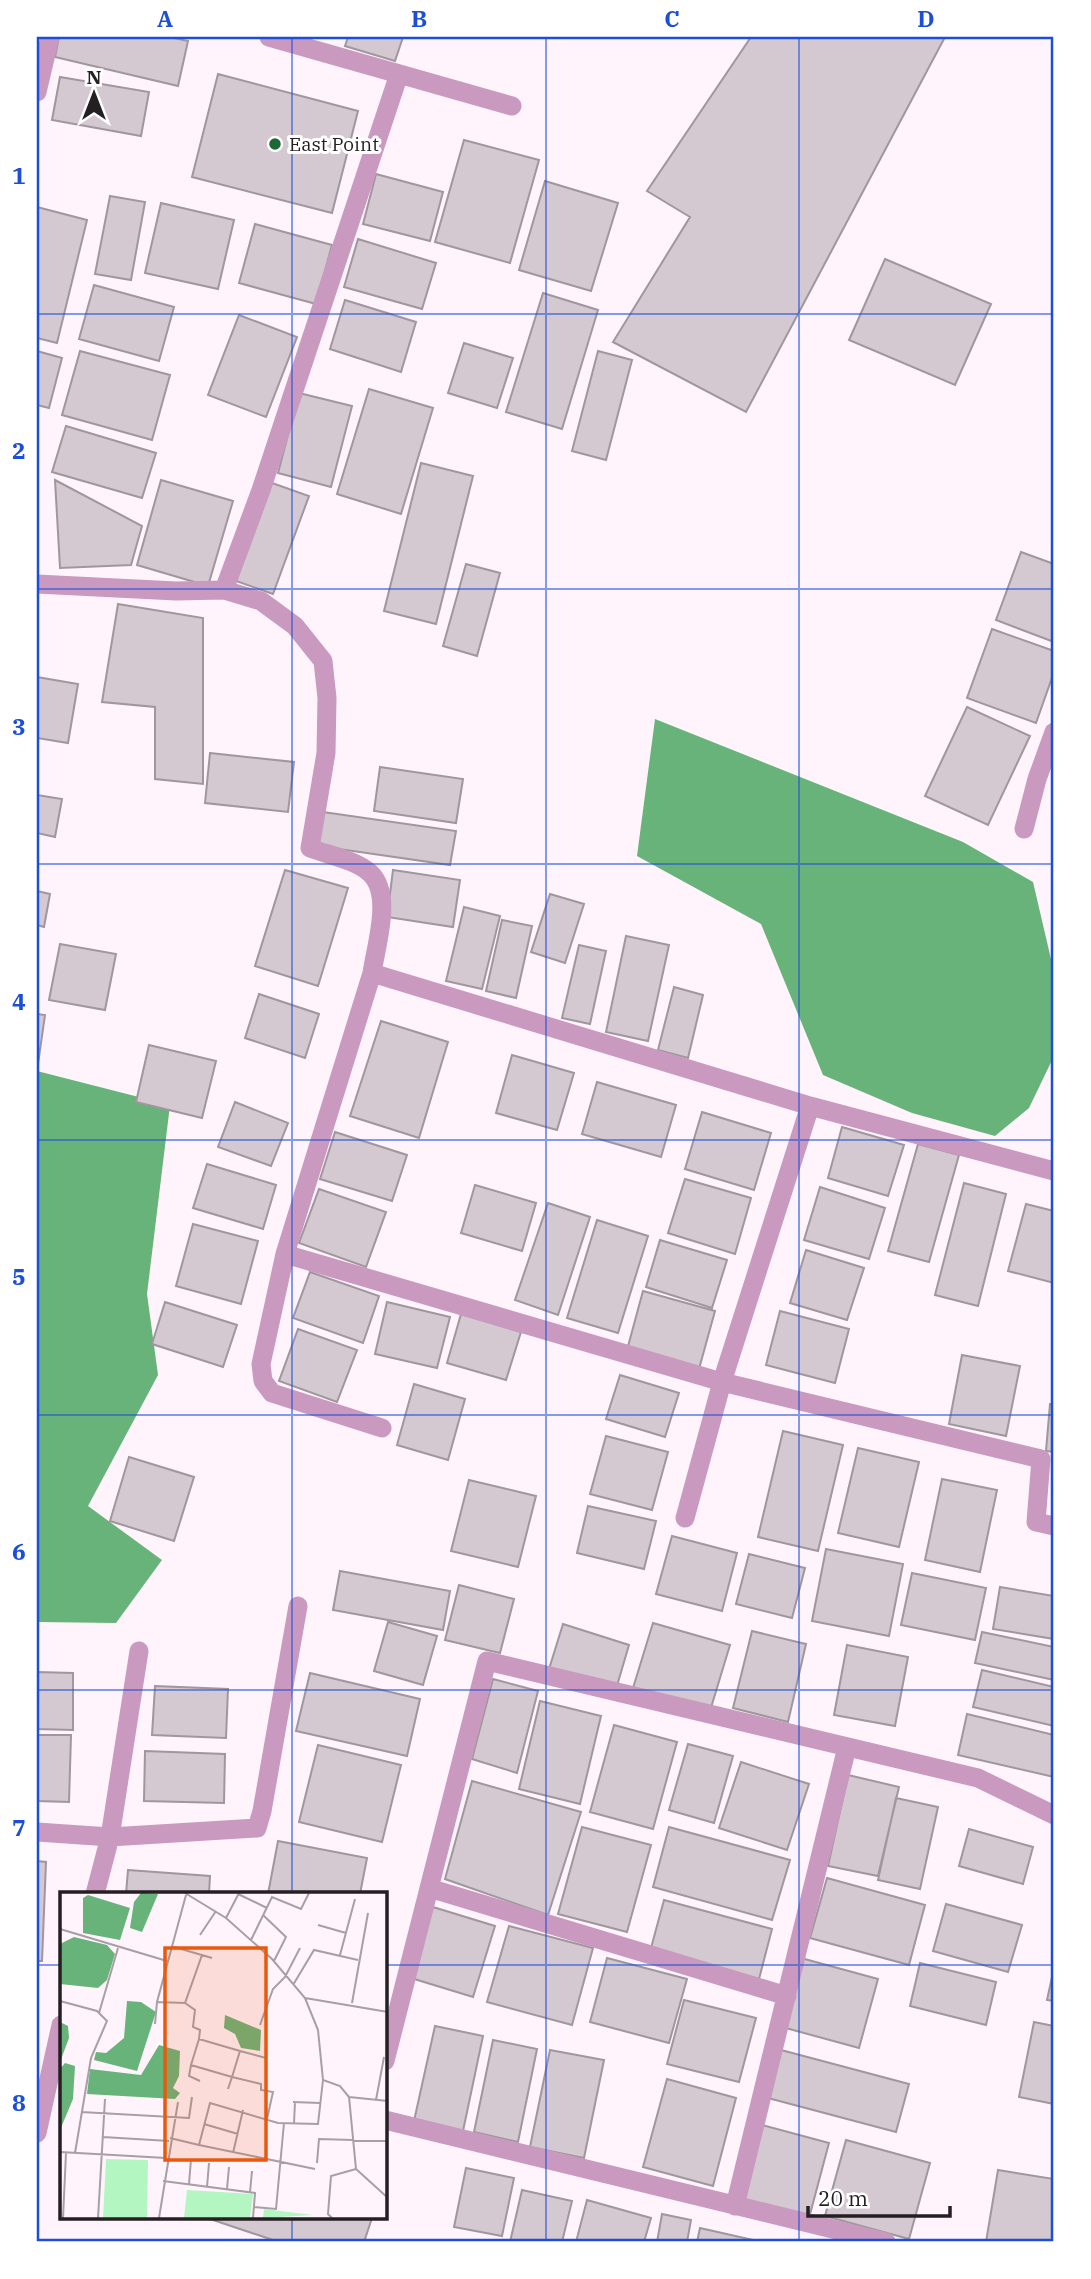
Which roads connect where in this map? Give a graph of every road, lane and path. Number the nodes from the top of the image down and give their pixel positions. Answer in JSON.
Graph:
{"nodes":[{"id":1,"x":50,"y":37,"type":"edge"},
{"id":2,"x":269,"y":37,"type":"edge"},
{"id":3,"x":399,"y":74,"type":"junction"},
{"id":4,"x":37,"y":92,"type":"edge"},
{"id":5,"x":512,"y":106,"type":"dead end"},
{"id":6,"x":37,"y":584,"type":"edge"},
{"id":7,"x":223,"y":590,"type":"junction"},
{"id":8,"x":1054,"y":732,"type":"edge"},
{"id":9,"x":1024,"y":829,"type":"dead end"},
{"id":10,"x":372,"y":973,"type":"junction"},
{"id":11,"x":810,"y":1106,"type":"junction"},
{"id":12,"x":1054,"y":1171,"type":"edge"},
{"id":13,"x":285,"y":1254,"type":"junction"},
{"id":14,"x":722,"y":1382,"type":"junction"},
{"id":15,"x":382,"y":1428,"type":"dead end"},
{"id":16,"x":685,"y":1518,"type":"dead end"},
{"id":17,"x":1054,"y":1526,"type":"edge"},
{"id":18,"x":298,"y":1606,"type":"dead end"},
{"id":19,"x":139,"y":1651,"type":"dead end"},
{"id":20,"x":847,"y":1747,"type":"junction"},
{"id":21,"x":1054,"y":1815,"type":"edge"},
{"id":22,"x":37,"y":1832,"type":"edge"},
{"id":23,"x":110,"y":1838,"type":"junction"},
{"id":24,"x":429,"y":1888,"type":"junction"},
{"id":25,"x":96,"y":1892,"type":"edge"},
{"id":26,"x":787,"y":1996,"type":"junction"},
{"id":27,"x":60,"y":2037,"type":"edge"},
{"id":28,"x":387,"y":2053,"type":"edge"},
{"id":29,"x":43,"y":2071,"type":"edge"},
{"id":30,"x":387,"y":2120,"type":"edge"},
{"id":31,"x":37,"y":2133,"type":"edge"},
{"id":32,"x":735,"y":2206,"type":"junction"},
{"id":33,"x":886,"y":2242,"type":"edge"}],
"edges":[{"from":1,"to":4,"type":"street"},
{"from":2,"to":3,"type":"street"},
{"from":3,"to":5,"type":"street"},
{"from":3,"to":7,"type":"street"},
{"from":6,"to":7,"type":"street"},
{"from":7,"to":10,"type":"street"},
{"from":8,"to":9,"type":"street"},
{"from":10,"to":11,"type":"street"},
{"from":10,"to":13,"type":"street"},
{"from":11,"to":12,"type":"street"},
{"from":11,"to":14,"type":"street"},
{"from":13,"to":14,"type":"street"},
{"from":13,"to":15,"type":"street"},
{"from":14,"to":16,"type":"street"},
{"from":14,"to":17,"type":"street"},
{"from":18,"to":23,"type":"street"},
{"from":19,"to":23,"type":"street"},
{"from":20,"to":21,"type":"street"},
{"from":20,"to":24,"type":"street"},
{"from":20,"to":26,"type":"street"},
{"from":22,"to":23,"type":"street"},
{"from":23,"to":25,"type":"street"},
{"from":24,"to":26,"type":"street"},
{"from":24,"to":28,"type":"street"},
{"from":26,"to":32,"type":"street"},
{"from":27,"to":29,"type":"street"},
{"from":29,"to":31,"type":"street"},
{"from":30,"to":32,"type":"street"},
{"from":32,"to":33,"type":"street"}]}
